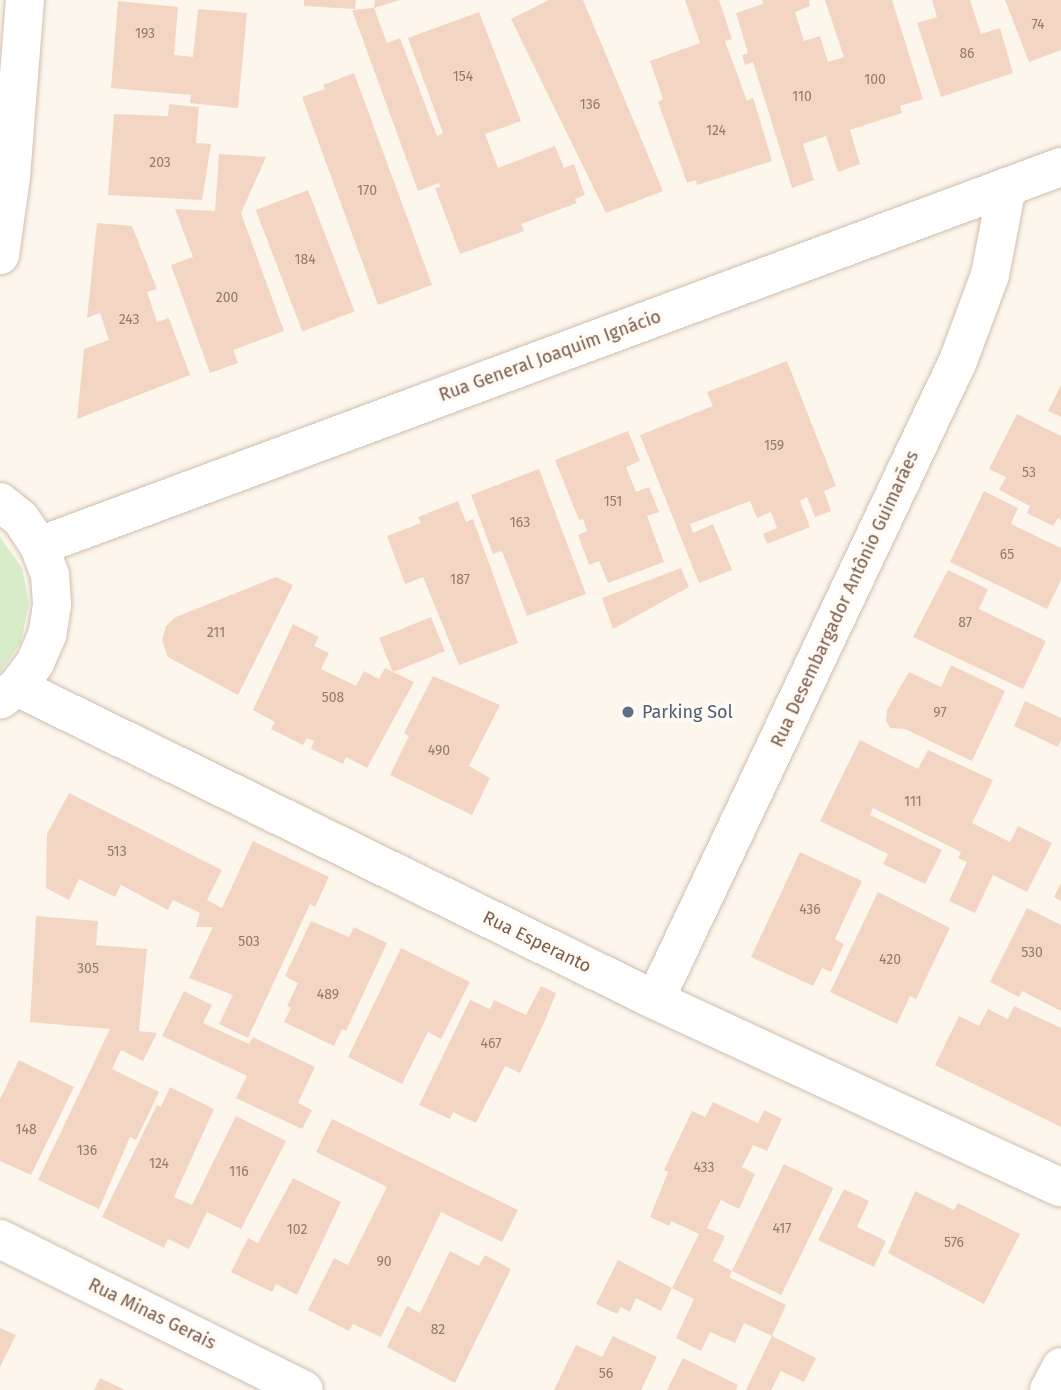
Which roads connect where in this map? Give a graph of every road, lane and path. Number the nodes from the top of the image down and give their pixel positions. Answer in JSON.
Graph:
{"nodes":[{"id":1,"x":25,"y":0,"type":"edge"},
{"id":2,"x":1061,"y":167,"type":"edge"},
{"id":3,"x":1007,"y":187,"type":"junction"},
{"id":4,"x":0,"y":255,"type":"edge"},
{"id":5,"x":0,"y":502,"type":"edge"},
{"id":6,"x":39,"y":546,"type":"junction"},
{"id":7,"x":8,"y":694,"type":"edge"},
{"id":8,"x":655,"y":1000,"type":"junction"},
{"id":9,"x":1061,"y":1188,"type":"edge"},
{"id":10,"x":0,"y":1239,"type":"edge"},
{"id":11,"x":1061,"y":1367,"type":"edge"},
{"id":12,"x":304,"y":1390,"type":"edge"},
{"id":13,"x":1049,"y":1390,"type":"edge"}],
"edges":[{"from":1,"to":4,"type":"street"},
{"from":2,"to":3,"type":"street","name":"Rua General Joaquim Ignácio"},
{"from":3,"to":6,"type":"street","name":"Rua General Joaquim Ignácio"},
{"from":3,"to":8,"type":"street","name":"Rua Desembargador Antônio Guimarães"},
{"from":5,"to":6,"type":"street"},
{"from":6,"to":7,"type":"street"},
{"from":7,"to":8,"type":"street","name":"Rua Esperanto"},
{"from":8,"to":9,"type":"street","name":"Rua Esperanto"},
{"from":10,"to":12,"type":"street","name":"Rua Minas Gerais"},
{"from":11,"to":13,"type":"street"}]}
